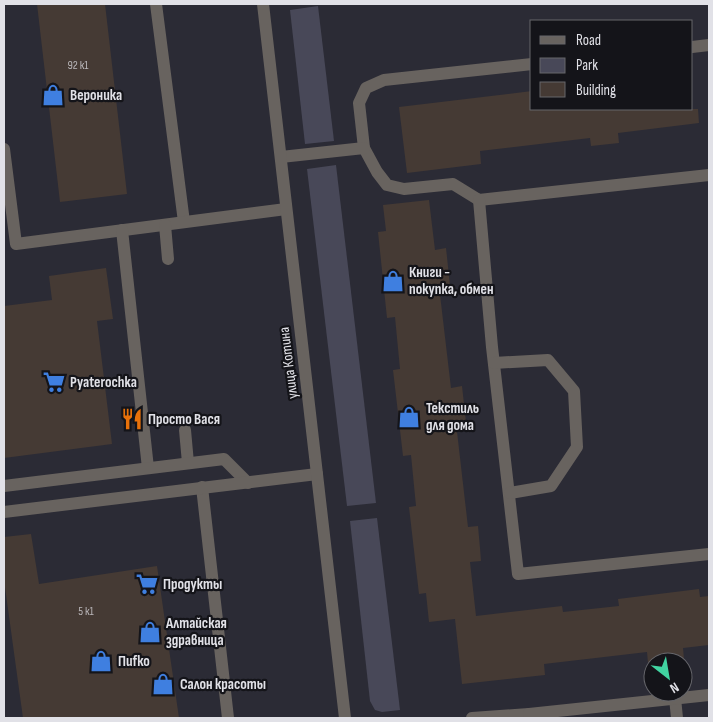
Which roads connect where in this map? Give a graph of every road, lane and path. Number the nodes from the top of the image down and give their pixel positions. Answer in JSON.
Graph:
{"nodes":[{"id":1,"x":156,"y":4,"type":"edge"},
{"id":2,"x":263,"y":4,"type":"edge"},
{"id":3,"x":709,"y":45,"type":"edge"},
{"id":4,"x":693,"y":47,"type":"edge"},
{"id":5,"x":530,"y":64,"type":"edge"},
{"id":6,"x":4,"y":148,"type":"edge"},
{"id":7,"x":364,"y":148,"type":"junction"},
{"id":8,"x":280,"y":157,"type":"junction"},
{"id":9,"x":709,"y":175,"type":"edge"},
{"id":10,"x":479,"y":200,"type":"junction"},
{"id":11,"x":286,"y":209,"type":"junction"},
{"id":12,"x":184,"y":222,"type":"junction"},
{"id":13,"x":165,"y":225,"type":"junction"},
{"id":14,"x":122,"y":230,"type":"junction"},
{"id":15,"x":168,"y":259,"type":"dead end"},
{"id":16,"x":494,"y":363,"type":"junction"},
{"id":17,"x":185,"y":430,"type":"dead end"},
{"id":18,"x":188,"y":463,"type":"junction"},
{"id":19,"x":148,"y":468,"type":"junction"},
{"id":20,"x":317,"y":474,"type":"junction"},
{"id":21,"x":248,"y":483,"type":"junction"},
{"id":22,"x":4,"y":486,"type":"edge"},
{"id":23,"x":202,"y":487,"type":"junction"},
{"id":24,"x":510,"y":493,"type":"junction"},
{"id":25,"x":4,"y":512,"type":"edge"},
{"id":26,"x":709,"y":554,"type":"edge"},
{"id":27,"x":709,"y":695,"type":"edge"},
{"id":28,"x":693,"y":696,"type":"edge"},
{"id":29,"x":643,"y":702,"type":"edge"},
{"id":30,"x":675,"y":702,"type":"edge"},
{"id":31,"x":529,"y":716,"type":"edge"},
{"id":32,"x":228,"y":718,"type":"edge"},
{"id":33,"x":345,"y":718,"type":"edge"},
{"id":34,"x":472,"y":718,"type":"edge"},
{"id":35,"x":677,"y":718,"type":"edge"}],
"edges":[{"from":1,"to":12,"type":"street"},
{"from":2,"to":8,"type":"street","name":"улица Котина"},
{"from":3,"to":4,"type":"street"},
{"from":5,"to":7,"type":"street"},
{"from":6,"to":14,"type":"street"},
{"from":7,"to":8,"type":"street"},
{"from":7,"to":10,"type":"street"},
{"from":8,"to":11,"type":"street","name":"улица Котина"},
{"from":9,"to":10,"type":"street"},
{"from":10,"to":16,"type":"street"},
{"from":11,"to":12,"type":"street"},
{"from":11,"to":20,"type":"street","name":"улица Котина"},
{"from":12,"to":13,"type":"street"},
{"from":13,"to":14,"type":"street"},
{"from":13,"to":15,"type":"street"},
{"from":14,"to":19,"type":"street"},
{"from":16,"to":24,"type":"street"},
{"from":16,"to":24,"type":"street"},
{"from":17,"to":18,"type":"street"},
{"from":18,"to":19,"type":"street"},
{"from":18,"to":21,"type":"street"},
{"from":19,"to":22,"type":"street"},
{"from":20,"to":21,"type":"street"},
{"from":20,"to":33,"type":"street","name":"улица Котина"},
{"from":21,"to":23,"type":"street"},
{"from":23,"to":25,"type":"street"},
{"from":23,"to":32,"type":"street"},
{"from":24,"to":26,"type":"street"},
{"from":27,"to":28,"type":"street"},
{"from":29,"to":31,"type":"street"},
{"from":30,"to":35,"type":"street"},
{"from":31,"to":34,"type":"street"}]}
